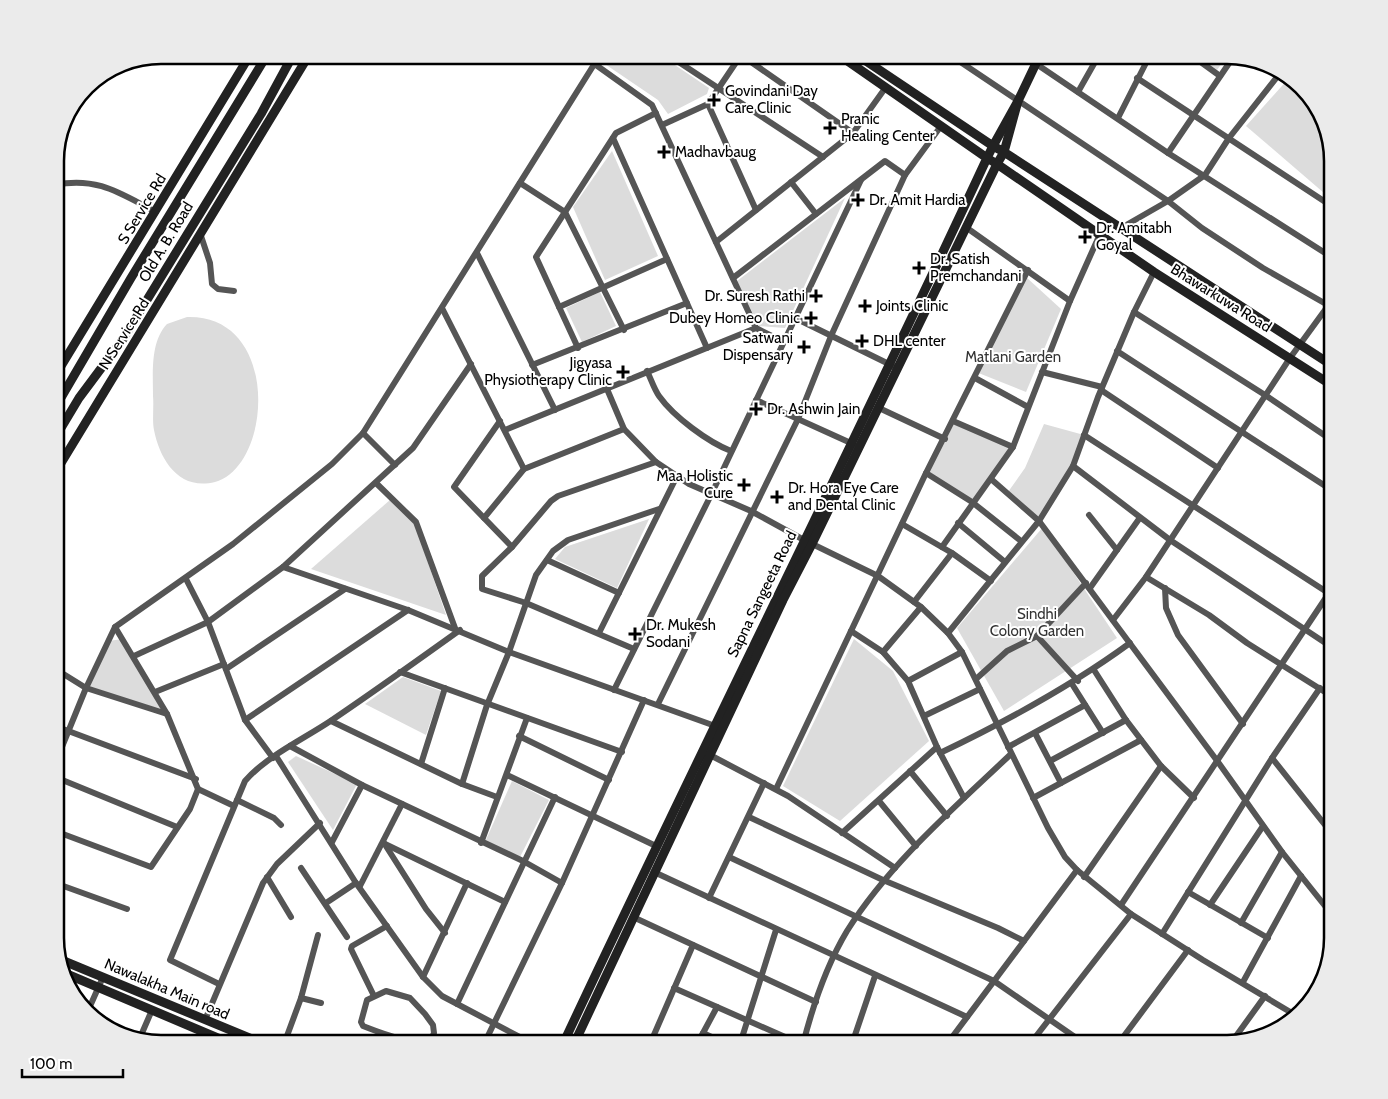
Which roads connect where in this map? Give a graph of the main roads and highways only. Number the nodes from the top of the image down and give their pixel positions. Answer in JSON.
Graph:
{"nodes":[{"id":1,"x":246,"y":64,"type":"edge"},
{"id":2,"x":262,"y":64,"type":"edge"},
{"id":3,"x":287,"y":64,"type":"edge"},
{"id":4,"x":304,"y":64,"type":"edge"},
{"id":5,"x":853,"y":64,"type":"edge"},
{"id":6,"x":871,"y":64,"type":"edge"},
{"id":7,"x":1036,"y":64,"type":"edge"},
{"id":8,"x":300,"y":71,"type":"junction"},
{"id":9,"x":277,"y":81,"type":"junction"},
{"id":10,"x":1018,"y":101,"type":"junction"},
{"id":11,"x":994,"y":146,"type":"junction"},
{"id":12,"x":1004,"y":152,"type":"junction"},
{"id":13,"x":987,"y":158,"type":"junction"},
{"id":14,"x":997,"y":164,"type":"junction"},
{"id":15,"x":1324,"y":360,"type":"edge"},
{"id":16,"x":64,"y":361,"type":"edge"},
{"id":17,"x":894,"y":367,"type":"junction"},
{"id":18,"x":1324,"y":380,"type":"edge"},
{"id":19,"x":64,"y":392,"type":"edge"},
{"id":20,"x":64,"y":423,"type":"edge"},
{"id":21,"x":64,"y":458,"type":"edge"},
{"id":22,"x":808,"y":542,"type":"junction"},
{"id":23,"x":718,"y":727,"type":"junction"},
{"id":24,"x":67,"y":962,"type":"edge"},
{"id":25,"x":72,"y":976,"type":"edge"},
{"id":26,"x":205,"y":1035,"type":"edge"},
{"id":27,"x":242,"y":1035,"type":"edge"},
{"id":28,"x":567,"y":1035,"type":"edge"},
{"id":29,"x":578,"y":1035,"type":"edge"}],
"edges":[{"from":1,"to":16,"type":"main road","name":"S Service Rd"},
{"from":2,"to":19,"type":"main road","name":"Old A. B. Road"},
{"from":3,"to":9,"type":"main road","name":"Old A. B. Road"},
{"from":4,"to":8,"type":"main road","name":"N Service Rd"},
{"from":5,"to":13,"type":"main road","name":"Bhawarkuwa Road"},
{"from":6,"to":11,"type":"main road","name":"Bhawarkuwa Road"},
{"from":7,"to":10,"type":"main road"},
{"from":8,"to":9,"type":"main road"},
{"from":8,"to":21,"type":"main road","name":"N Service Rd"},
{"from":9,"to":20,"type":"main road","name":"Old A. B. Road"},
{"from":10,"to":11,"type":"main road","name":"Sapna Sangeeta Road"},
{"from":10,"to":12,"type":"main road","name":"Sapna Sangeeta Road"},
{"from":11,"to":12,"type":"main road","name":"Bhawarkuwa Road"},
{"from":11,"to":13,"type":"main road","name":"Sapna Sangeeta Road"},
{"from":12,"to":14,"type":"main road","name":"Sapna Sangeeta Road"},
{"from":12,"to":15,"type":"main road","name":"Bhawarkuwa Road"},
{"from":13,"to":14,"type":"main road","name":"Bhawarkuwa Road"},
{"from":13,"to":17,"type":"main road","name":"Sapna Sangeeta Road"},
{"from":14,"to":17,"type":"main road","name":"Sapna Sangeeta Road"},
{"from":14,"to":18,"type":"main road","name":"Bhawarkuwa Road"},
{"from":17,"to":22,"type":"main road","name":"Sapna Sangeeta Road"},
{"from":17,"to":22,"type":"main road","name":"Sapna Sangeeta Road"},
{"from":22,"to":23,"type":"main road","name":"Sapna Sangeeta Road"},
{"from":23,"to":28,"type":"main road","name":"Sapna Sangeeta Road"},
{"from":23,"to":29,"type":"main road","name":"Sapna Sangeeta Road"},
{"from":24,"to":27,"type":"main road","name":"Nawalakha Main road"},
{"from":25,"to":26,"type":"main road","name":"Nawalakha Main road"}]}
